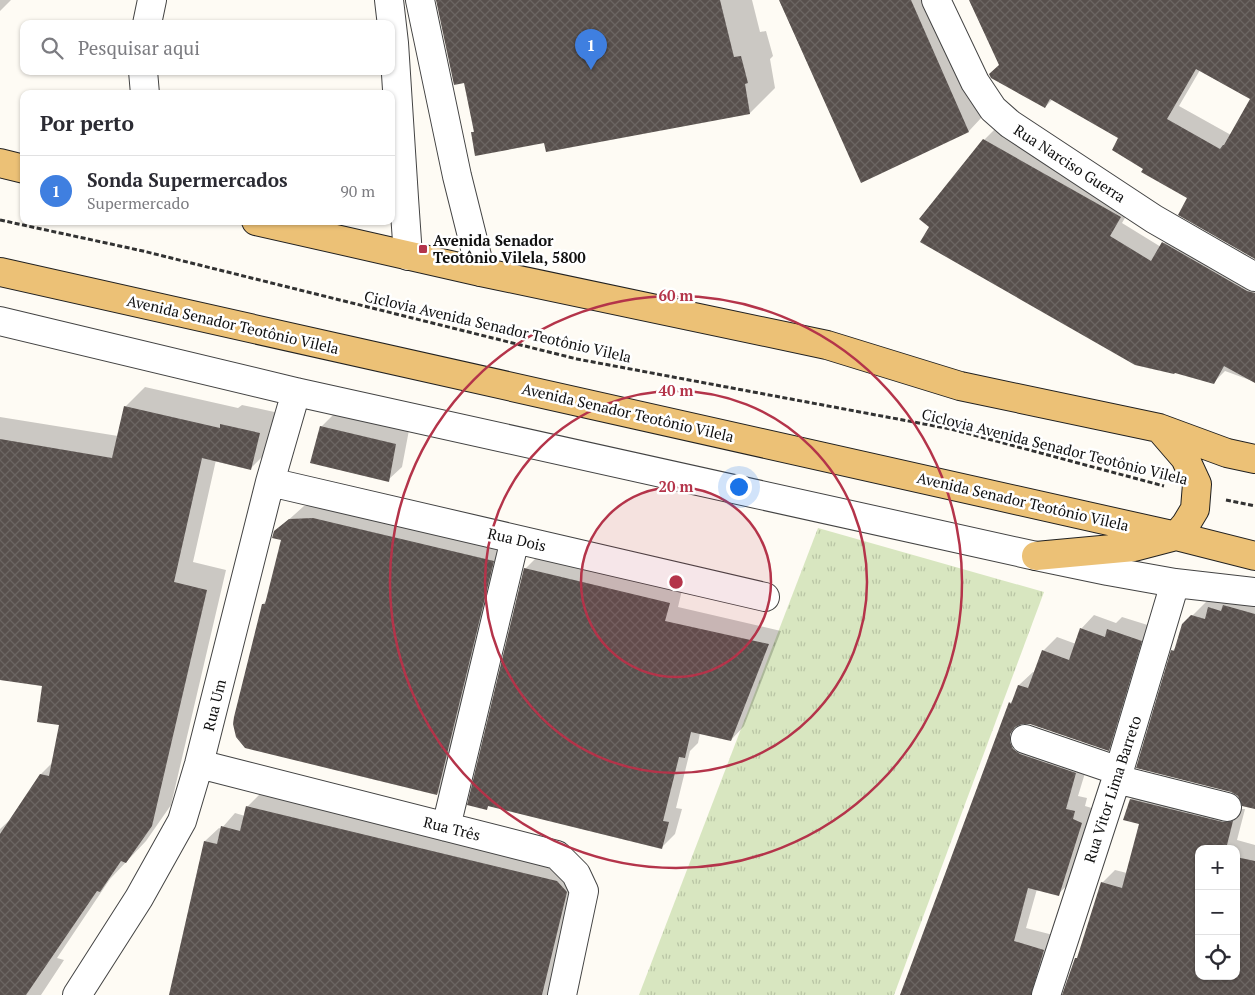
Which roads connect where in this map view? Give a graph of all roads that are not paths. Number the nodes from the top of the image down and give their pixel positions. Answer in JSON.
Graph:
{"nodes":[{"id":1,"x":152,"y":0,"type":"edge"},
{"id":2,"x":389,"y":0,"type":"edge"},
{"id":3,"x":420,"y":0,"type":"edge"},
{"id":4,"x":936,"y":0,"type":"edge"},
{"id":5,"x":147,"y":20,"type":"edge"},
{"id":6,"x":391,"y":20,"type":"edge"},
{"id":7,"x":143,"y":75,"type":"edge"},
{"id":8,"x":395,"y":75,"type":"edge"},
{"id":9,"x":145,"y":90,"type":"edge"},
{"id":10,"x":0,"y":163,"type":"edge"},
{"id":11,"x":20,"y":168,"type":"edge"},
{"id":12,"x":398,"y":196,"type":"edge"},
{"id":13,"x":273,"y":225,"type":"edge"},
{"id":14,"x":408,"y":256,"type":"junction"},
{"id":15,"x":0,"y":272,"type":"edge"},
{"id":16,"x":481,"y":272,"type":"junction"},
{"id":17,"x":1255,"y":277,"type":"edge"},
{"id":18,"x":0,"y":321,"type":"edge"},
{"id":19,"x":296,"y":392,"type":"junction"},
{"id":20,"x":1160,"y":428,"type":"junction"},
{"id":21,"x":1255,"y":458,"type":"edge"},
{"id":22,"x":270,"y":482,"type":"junction"},
{"id":23,"x":1176,"y":536,"type":"junction"},
{"id":24,"x":515,"y":539,"type":"junction"},
{"id":25,"x":1036,"y":556,"type":"junction"},
{"id":26,"x":1255,"y":556,"type":"edge"},
{"id":27,"x":1175,"y":583,"type":"junction"},
{"id":28,"x":1255,"y":592,"type":"edge"},
{"id":29,"x":765,"y":597,"type":"dead end"},
{"id":30,"x":1025,"y":739,"type":"dead end"},
{"id":31,"x":199,"y":764,"type":"junction"},
{"id":32,"x":1118,"y":775,"type":"junction"},
{"id":33,"x":1228,"y":806,"type":"dead end"},
{"id":34,"x":446,"y":826,"type":"junction"},
{"id":35,"x":77,"y":995,"type":"edge"},
{"id":36,"x":562,"y":995,"type":"edge"},
{"id":37,"x":1046,"y":995,"type":"edge"}],
"edges":[{"from":1,"to":5,"type":"street"},
{"from":2,"to":6,"type":"street"},
{"from":3,"to":16,"type":"street"},
{"from":4,"to":17,"type":"street","name":"Rua Narciso Guerra"},
{"from":7,"to":9,"type":"street"},
{"from":8,"to":12,"type":"street"},
{"from":10,"to":11,"type":"main road"},
{"from":12,"to":14,"type":"street"},
{"from":13,"to":14,"type":"main road"},
{"from":14,"to":16,"type":"main road"},
{"from":15,"to":23,"type":"main road","name":"Avenida Senador Teotônio Vilela"},
{"from":16,"to":20,"type":"main road"},
{"from":18,"to":19,"type":"street"},
{"from":19,"to":22,"type":"street","name":"Rua Um"},
{"from":19,"to":25,"type":"street"},
{"from":20,"to":21,"type":"main road"},
{"from":20,"to":23,"type":"main road"},
{"from":22,"to":24,"type":"street","name":"Rua Dois"},
{"from":22,"to":31,"type":"street","name":"Rua Um"},
{"from":23,"to":25,"type":"main road"},
{"from":23,"to":26,"type":"main road","name":"Avenida Senador Teotônio Vilela"},
{"from":24,"to":29,"type":"street","name":"Rua Dois"},
{"from":24,"to":34,"type":"street"},
{"from":25,"to":27,"type":"street"},
{"from":27,"to":28,"type":"street"},
{"from":27,"to":32,"type":"street","name":"Rua Vitor Lima Barreto"},
{"from":30,"to":32,"type":"street"},
{"from":31,"to":34,"type":"street","name":"Rua Três"},
{"from":31,"to":35,"type":"street","name":"Rua Um"},
{"from":32,"to":33,"type":"street"},
{"from":32,"to":37,"type":"street","name":"Rua Vitor Lima Barreto"},
{"from":34,"to":36,"type":"street","name":"Rua Três"}]}
